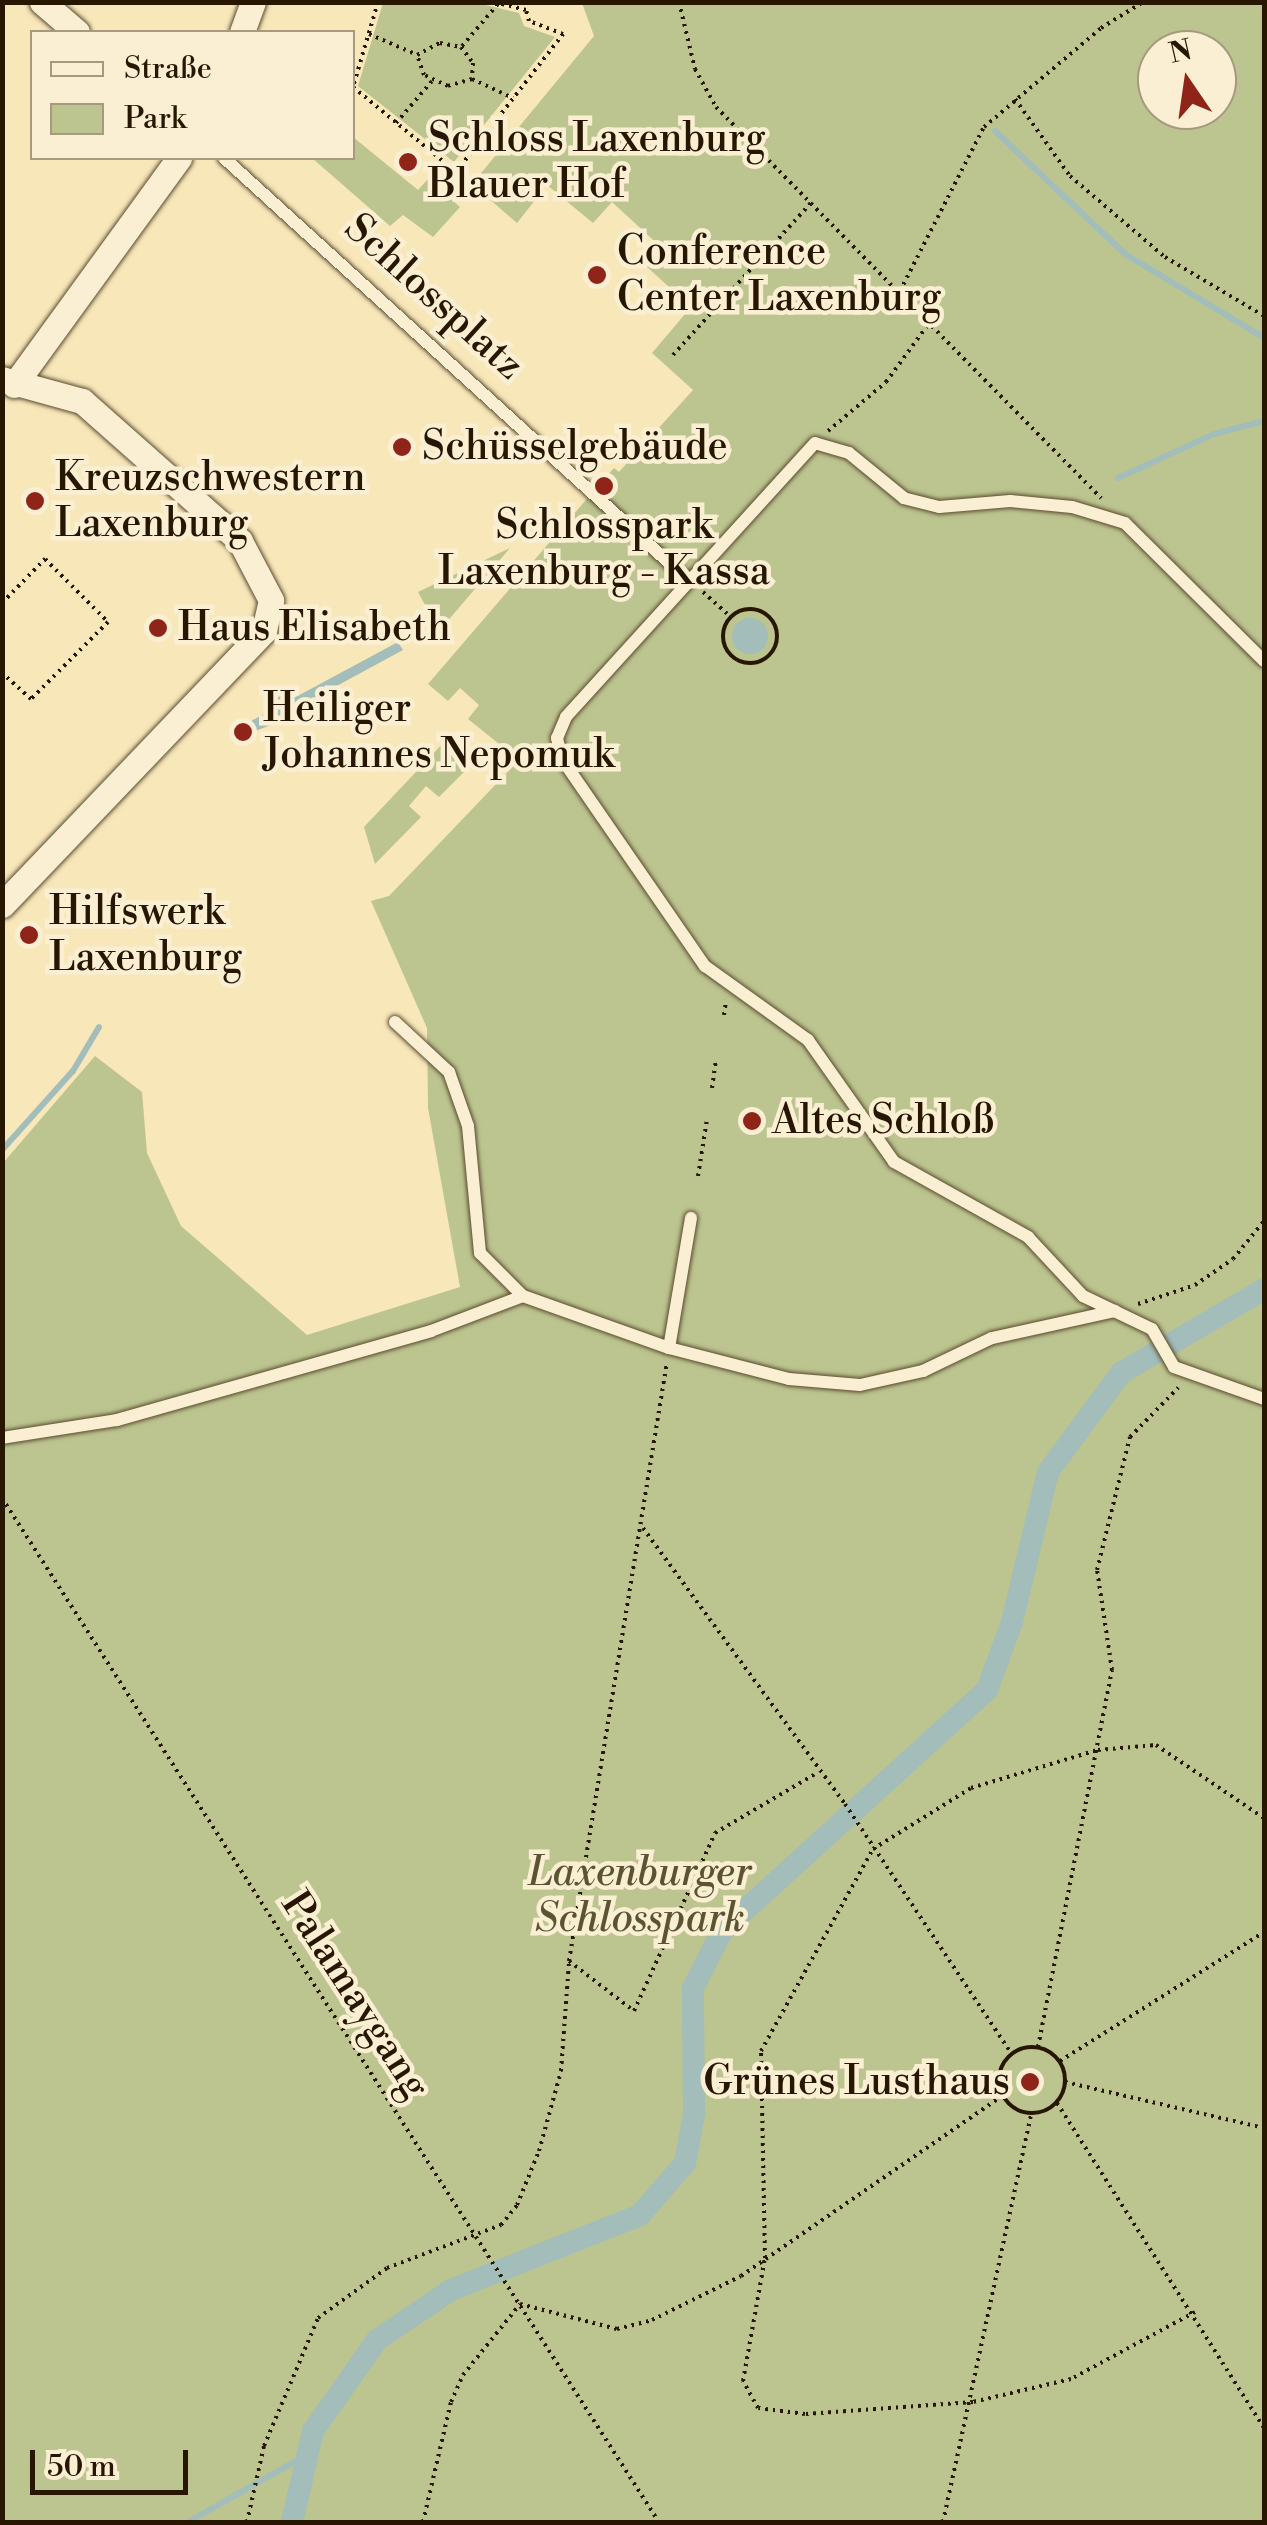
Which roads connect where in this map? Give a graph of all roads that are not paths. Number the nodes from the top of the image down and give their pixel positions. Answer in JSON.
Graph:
{"nodes":[{"id":1,"x":42,"y":2,"type":"edge"},
{"id":2,"x":253,"y":2,"type":"edge"},
{"id":3,"x":75,"y":30,"type":"edge"},
{"id":4,"x":243,"y":30,"type":"edge"},
{"id":5,"x":178,"y":160,"type":"edge"},
{"id":6,"x":226,"y":160,"type":"edge"},
{"id":7,"x":6,"y":383,"type":"edge"},
{"id":8,"x":688,"y":580,"type":"junction"},
{"id":9,"x":1264,"y":660,"type":"edge"},
{"id":10,"x":2,"y":905,"type":"edge"},
{"id":11,"x":395,"y":1022,"type":"dead end"},
{"id":12,"x":691,"y":1218,"type":"dead end"},
{"id":13,"x":523,"y":1296,"type":"junction"},
{"id":14,"x":1115,"y":1312,"type":"junction"},
{"id":15,"x":669,"y":1348,"type":"junction"},
{"id":16,"x":1264,"y":1400,"type":"edge"},
{"id":17,"x":2,"y":1438,"type":"edge"}],
"edges":[{"from":1,"to":3,"type":"street"},
{"from":2,"to":4,"type":"street"},
{"from":5,"to":7,"type":"street"},
{"from":6,"to":8,"type":"lane","name":"Schlossplatz"},
{"from":7,"to":10,"type":"street"},
{"from":8,"to":9,"type":"lane"},
{"from":8,"to":14,"type":"lane"},
{"from":11,"to":13,"type":"lane"},
{"from":12,"to":15,"type":"lane"},
{"from":13,"to":15,"type":"lane"},
{"from":13,"to":17,"type":"lane"},
{"from":14,"to":15,"type":"lane"},
{"from":14,"to":16,"type":"lane"}]}
